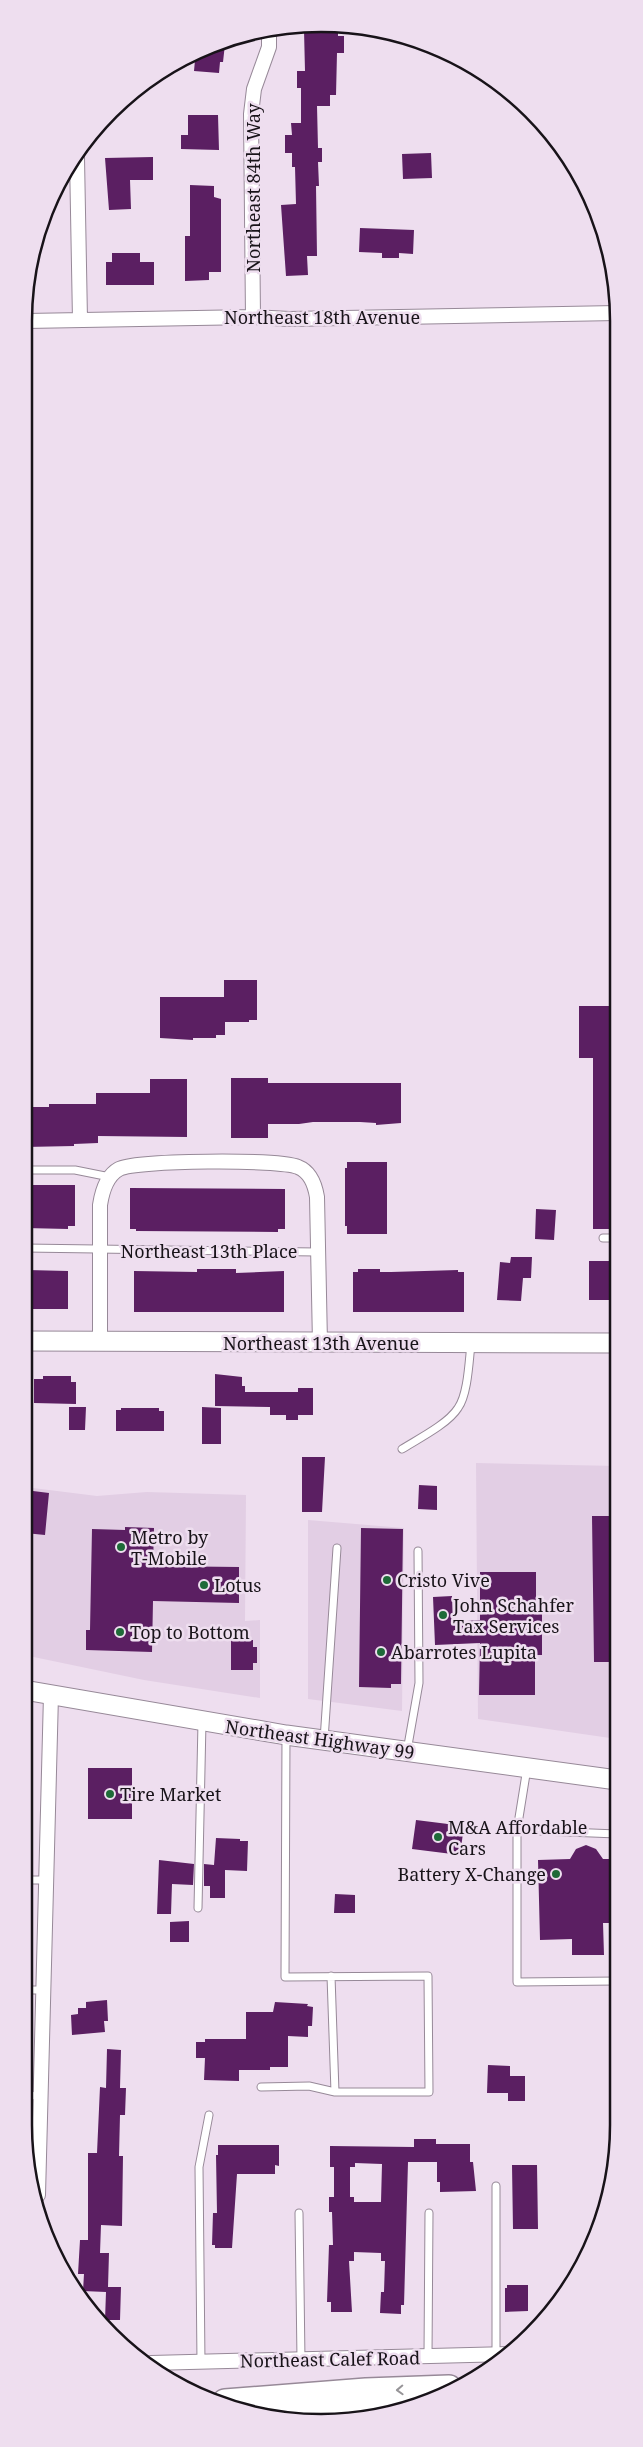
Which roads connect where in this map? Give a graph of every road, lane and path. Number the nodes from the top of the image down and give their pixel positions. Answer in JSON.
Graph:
{"nodes":[{"id":1,"x":269,"y":37,"type":"edge"},
{"id":2,"x":77,"y":167,"type":"edge"},
{"id":3,"x":610,"y":313,"type":"edge"},
{"id":4,"x":254,"y":317,"type":"junction"},
{"id":5,"x":80,"y":320,"type":"junction"},
{"id":6,"x":32,"y":321,"type":"edge"},
{"id":7,"x":32,"y":1170,"type":"edge"},
{"id":8,"x":110,"y":1177,"type":"junction"},
{"id":9,"x":603,"y":1238,"type":"dead end"},
{"id":10,"x":610,"y":1238,"type":"edge"},
{"id":11,"x":32,"y":1248,"type":"edge"},
{"id":12,"x":100,"y":1250,"type":"junction"},
{"id":13,"x":318,"y":1252,"type":"junction"},
{"id":14,"x":32,"y":1341,"type":"edge"},
{"id":15,"x":100,"y":1341,"type":"junction"},
{"id":16,"x":320,"y":1343,"type":"junction"},
{"id":17,"x":610,"y":1343,"type":"edge"},
{"id":18,"x":471,"y":1344,"type":"junction"},
{"id":19,"x":402,"y":1450,"type":"dead end"},
{"id":20,"x":337,"y":1548,"type":"dead end"},
{"id":21,"x":418,"y":1551,"type":"dead end"},
{"id":22,"x":32,"y":1692,"type":"edge"},
{"id":23,"x":51,"y":1696,"type":"junction"},
{"id":24,"x":202,"y":1721,"type":"junction"},
{"id":25,"x":286,"y":1735,"type":"junction"},
{"id":26,"x":324,"y":1740,"type":"junction"},
{"id":27,"x":407,"y":1751,"type":"junction"},
{"id":28,"x":528,"y":1768,"type":"junction"},
{"id":29,"x":610,"y":1779,"type":"edge"},
{"id":30,"x":517,"y":1830,"type":"junction"},
{"id":31,"x":610,"y":1834,"type":"edge"},
{"id":32,"x":32,"y":1880,"type":"edge"},
{"id":33,"x":46,"y":1880,"type":"junction"},
{"id":34,"x":198,"y":1908,"type":"dead end"},
{"id":35,"x":332,"y":1976,"type":"junction"},
{"id":36,"x":610,"y":1981,"type":"edge"},
{"id":37,"x":32,"y":1990,"type":"edge"},
{"id":38,"x":43,"y":1990,"type":"junction"},
{"id":39,"x":261,"y":2087,"type":"dead end"},
{"id":40,"x":335,"y":2092,"type":"junction"},
{"id":41,"x":32,"y":2096,"type":"edge"},
{"id":42,"x":40,"y":2096,"type":"junction"},
{"id":43,"x":209,"y":2115,"type":"dead end"},
{"id":44,"x":32,"y":2128,"type":"edge"},
{"id":45,"x":39,"y":2128,"type":"junction"},
{"id":46,"x":38,"y":2183,"type":"edge"},
{"id":47,"x":496,"y":2186,"type":"dead end"},
{"id":48,"x":299,"y":2213,"type":"dead end"},
{"id":49,"x":429,"y":2213,"type":"dead end"},
{"id":50,"x":502,"y":2351,"type":"edge"},
{"id":51,"x":497,"y":2355,"type":"edge"},
{"id":52,"x":428,"y":2356,"type":"junction"},
{"id":53,"x":301,"y":2359,"type":"junction"},
{"id":54,"x":201,"y":2362,"type":"junction"},
{"id":55,"x":157,"y":2363,"type":"edge"},
{"id":56,"x":442,"y":2388,"type":"edge"},
{"id":57,"x":236,"y":2401,"type":"edge"},
{"id":58,"x":294,"y":2413,"type":"edge"},
{"id":59,"x":350,"y":2413,"type":"edge"}],
"edges":[{"from":1,"to":4,"type":"street","name":"Northeast 84th Way"},
{"from":2,"to":5,"type":"street"},
{"from":3,"to":4,"type":"street","name":"Northeast 18th Avenue"},
{"from":4,"to":5,"type":"street","name":"Northeast 18th Avenue"},
{"from":5,"to":6,"type":"street","name":"Northeast 18th Avenue"},
{"from":7,"to":8,"type":"lane"},
{"from":8,"to":12,"type":"street"},
{"from":8,"to":13,"type":"street"},
{"from":9,"to":10,"type":"lane"},
{"from":11,"to":12,"type":"lane","name":"Northeast 13th Place"},
{"from":12,"to":13,"type":"lane","name":"Northeast 13th Place"},
{"from":12,"to":15,"type":"street"},
{"from":13,"to":16,"type":"street"},
{"from":14,"to":15,"type":"main road","name":"Northeast 13th Avenue"},
{"from":15,"to":16,"type":"main road","name":"Northeast 13th Avenue"},
{"from":16,"to":18,"type":"main road","name":"Northeast 13th Avenue"},
{"from":17,"to":18,"type":"main road","name":"Northeast 13th Avenue"},
{"from":18,"to":19,"type":"lane"},
{"from":20,"to":26,"type":"lane"},
{"from":21,"to":27,"type":"lane"},
{"from":22,"to":23,"type":"main road","name":"Northeast Highway 99"},
{"from":23,"to":24,"type":"main road","name":"Northeast Highway 99"},
{"from":23,"to":33,"type":"street"},
{"from":24,"to":25,"type":"main road","name":"Northeast Highway 99"},
{"from":24,"to":34,"type":"lane"},
{"from":25,"to":26,"type":"main road","name":"Northeast Highway 99"},
{"from":25,"to":35,"type":"lane"},
{"from":26,"to":27,"type":"main road","name":"Northeast Highway 99"},
{"from":27,"to":28,"type":"main road","name":"Northeast Highway 99"},
{"from":28,"to":29,"type":"main road","name":"Northeast Highway 99"},
{"from":28,"to":30,"type":"lane"},
{"from":30,"to":31,"type":"lane"},
{"from":30,"to":36,"type":"lane"},
{"from":32,"to":33,"type":"lane"},
{"from":33,"to":38,"type":"street"},
{"from":35,"to":40,"type":"lane"},
{"from":35,"to":40,"type":"lane"},
{"from":37,"to":38,"type":"lane"},
{"from":38,"to":42,"type":"street"},
{"from":39,"to":40,"type":"lane"},
{"from":41,"to":42,"type":"lane"},
{"from":42,"to":45,"type":"street"},
{"from":43,"to":54,"type":"lane"},
{"from":44,"to":45,"type":"lane"},
{"from":45,"to":46,"type":"street"},
{"from":47,"to":50,"type":"lane"},
{"from":48,"to":53,"type":"lane"},
{"from":49,"to":52,"type":"lane"},
{"from":51,"to":52,"type":"street","name":"Northeast Calef Road"},
{"from":52,"to":53,"type":"street","name":"Northeast Calef Road"},
{"from":53,"to":54,"type":"street","name":"Northeast Calef Road"},
{"from":54,"to":55,"type":"street","name":"Northeast Calef Road"},
{"from":56,"to":57,"type":"highway","one_way":true},
{"from":58,"to":59,"type":"highway"}]}
